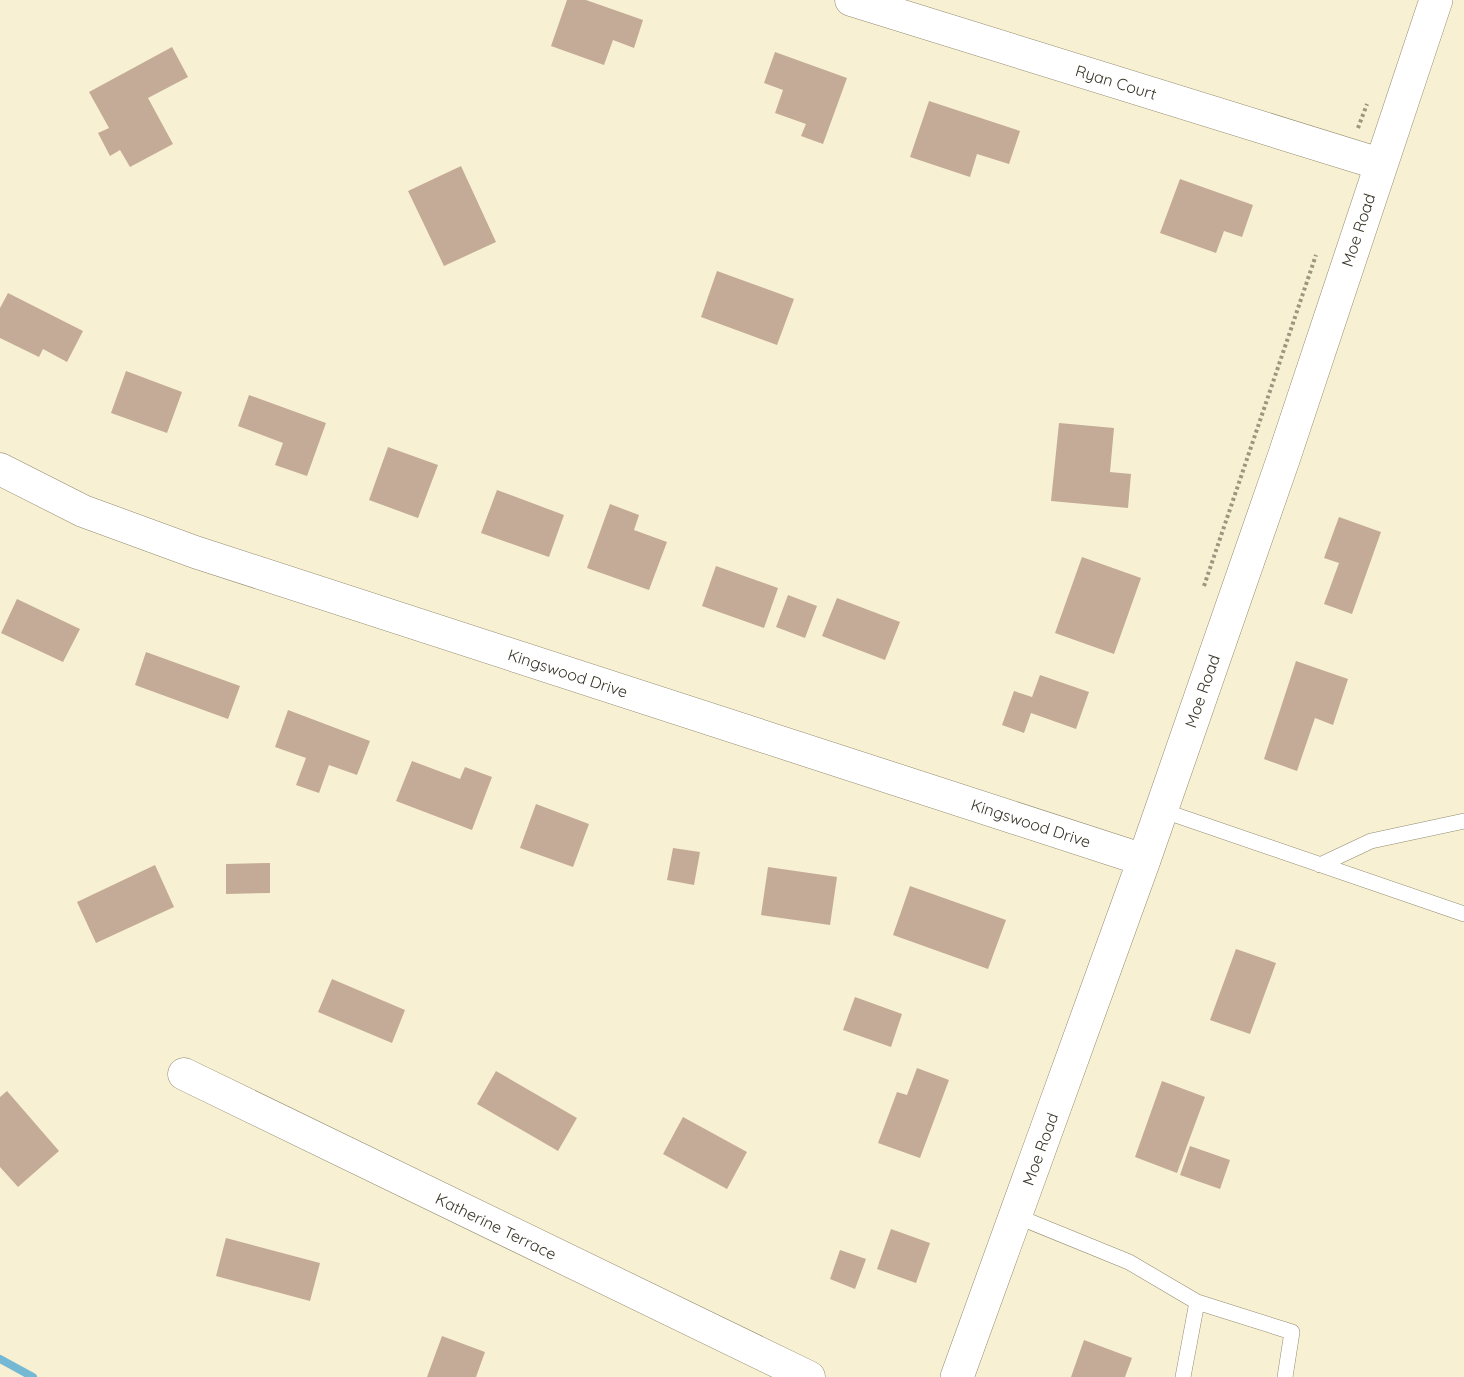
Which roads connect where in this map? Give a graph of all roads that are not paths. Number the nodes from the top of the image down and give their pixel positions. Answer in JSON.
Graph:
{"nodes":[{"id":1,"x":852,"y":0,"type":"edge"},
{"id":2,"x":1436,"y":0,"type":"edge"},
{"id":3,"x":1380,"y":164,"type":"junction"},
{"id":4,"x":0,"y":469,"type":"edge"},
{"id":5,"x":1161,"y":810,"type":"junction"},
{"id":6,"x":1464,"y":821,"type":"edge"},
{"id":7,"x":1143,"y":860,"type":"junction"},
{"id":8,"x":1320,"y":865,"type":"junction"},
{"id":9,"x":1464,"y":914,"type":"edge"},
{"id":10,"x":184,"y":1074,"type":"dead end"},
{"id":11,"x":1016,"y":1216,"type":"junction"},
{"id":12,"x":1197,"y":1302,"type":"junction"},
{"id":13,"x":809,"y":1377,"type":"edge"},
{"id":14,"x":957,"y":1377,"type":"edge"},
{"id":15,"x":1183,"y":1377,"type":"edge"},
{"id":16,"x":1285,"y":1377,"type":"edge"}],
"edges":[{"from":1,"to":3,"type":"street","name":"Ryan Court"},
{"from":2,"to":3,"type":"street","name":"Moe Road"},
{"from":3,"to":5,"type":"street","name":"Moe Road"},
{"from":4,"to":7,"type":"street","name":"Kingswood Drive"},
{"from":5,"to":7,"type":"street","name":"Moe Road"},
{"from":5,"to":8,"type":"lane"},
{"from":6,"to":8,"type":"lane"},
{"from":7,"to":11,"type":"street","name":"Moe Road"},
{"from":8,"to":9,"type":"lane"},
{"from":10,"to":13,"type":"street","name":"Katherine Terrace"},
{"from":11,"to":12,"type":"lane"},
{"from":11,"to":14,"type":"street","name":"Moe Road"},
{"from":12,"to":15,"type":"lane"},
{"from":12,"to":16,"type":"lane"}]}
